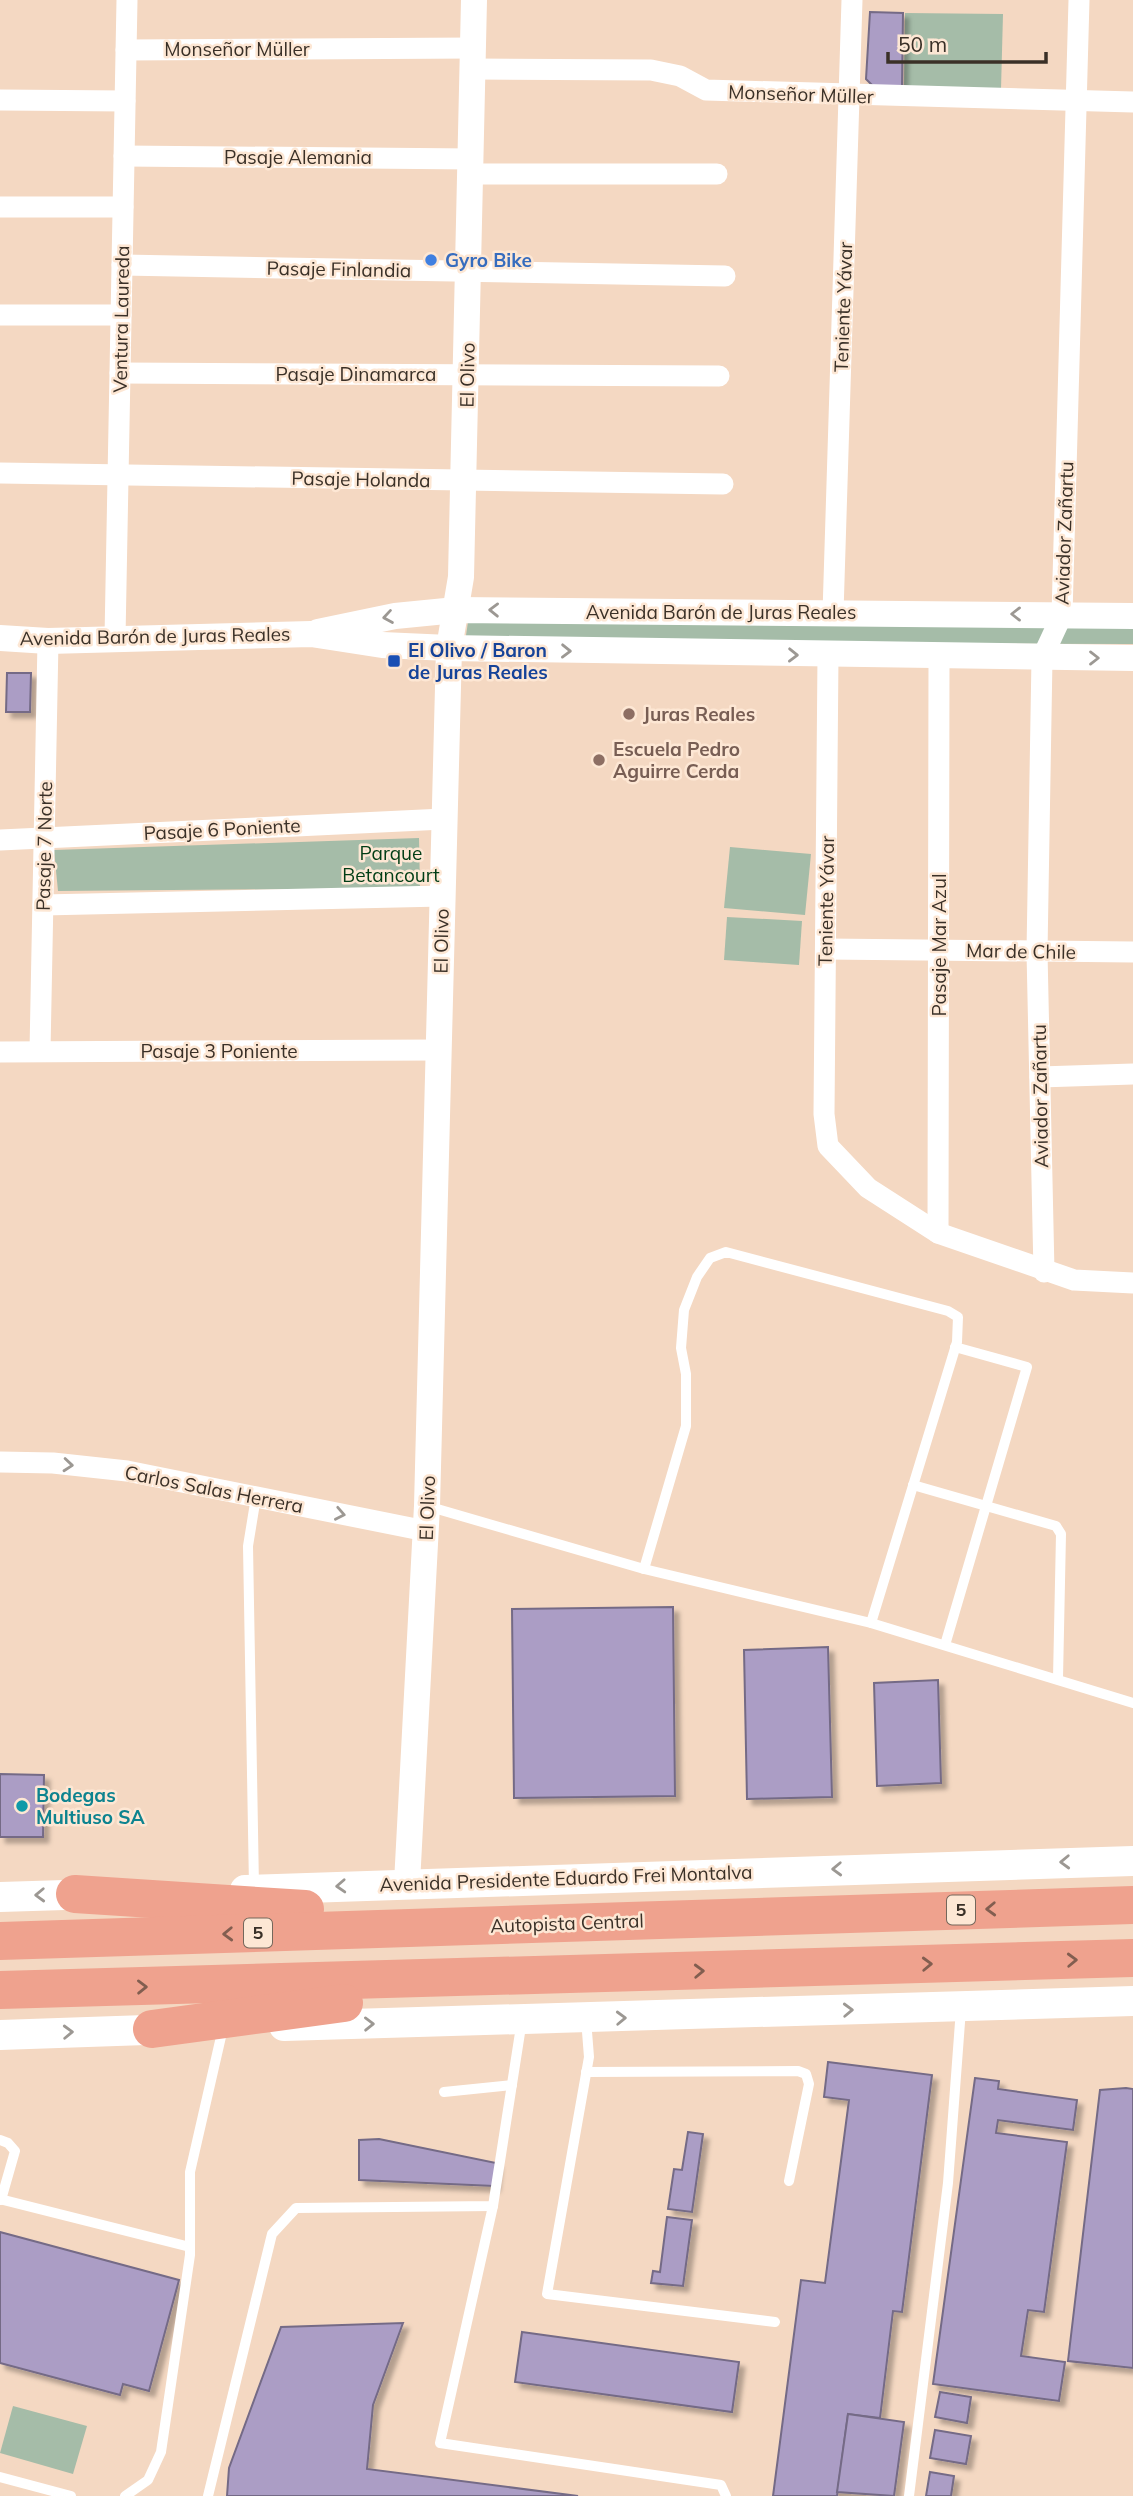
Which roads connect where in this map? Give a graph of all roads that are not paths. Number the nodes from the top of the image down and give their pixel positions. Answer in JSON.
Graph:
{"nodes":[{"id":1,"x":127,"y":0,"type":"edge"},
{"id":2,"x":474,"y":0,"type":"edge"},
{"id":3,"x":852,"y":0,"type":"edge"},
{"id":4,"x":1079,"y":0,"type":"edge"},
{"id":5,"x":126,"y":50,"type":"junction"},
{"id":6,"x":473,"y":58,"type":"junction"},
{"id":7,"x":849,"y":97,"type":"junction"},
{"id":8,"x":0,"y":100,"type":"edge"},
{"id":9,"x":125,"y":101,"type":"junction"},
{"id":10,"x":1077,"y":101,"type":"junction"},
{"id":11,"x":1133,"y":102,"type":"edge"},
{"id":12,"x":124,"y":156,"type":"junction"},
{"id":13,"x":471,"y":166,"type":"junction"},
{"id":14,"x":717,"y":174,"type":"dead end"},
{"id":15,"x":0,"y":207,"type":"edge"},
{"id":16,"x":123,"y":207,"type":"junction"},
{"id":17,"x":122,"y":265,"type":"junction"},
{"id":18,"x":469,"y":271,"type":"junction"},
{"id":19,"x":725,"y":276,"type":"dead end"},
{"id":20,"x":121,"y":315,"type":"junction"},
{"id":21,"x":0,"y":316,"type":"edge"},
{"id":22,"x":120,"y":373,"type":"junction"},
{"id":23,"x":467,"y":375,"type":"junction"},
{"id":24,"x":719,"y":376,"type":"dead end"},
{"id":25,"x":0,"y":473,"type":"edge"},
{"id":26,"x":118,"y":475,"type":"junction"},
{"id":27,"x":464,"y":480,"type":"junction"},
{"id":28,"x":723,"y":484,"type":"dead end"},
{"id":29,"x":456,"y":610,"type":"junction"},
{"id":30,"x":833,"y":613,"type":"junction"},
{"id":31,"x":1062,"y":615,"type":"junction"},
{"id":32,"x":1133,"y":616,"type":"edge"},
{"id":33,"x":310,"y":634,"type":"junction"},
{"id":34,"x":0,"y":638,"type":"edge"},
{"id":35,"x":115,"y":638,"type":"junction"},
{"id":36,"x":48,"y":641,"type":"junction"},
{"id":37,"x":449,"y":648,"type":"junction"},
{"id":38,"x":828,"y":655,"type":"junction"},
{"id":39,"x":939,"y":657,"type":"junction"},
{"id":40,"x":1042,"y":658,"type":"junction"},
{"id":41,"x":1133,"y":658,"type":"edge"},
{"id":42,"x":444,"y":819,"type":"junction"},
{"id":43,"x":43,"y":837,"type":"junction"},
{"id":44,"x":0,"y":840,"type":"edge"},
{"id":45,"x":442,"y":896,"type":"junction"},
{"id":46,"x":43,"y":905,"type":"junction"},
{"id":47,"x":826,"y":949,"type":"junction"},
{"id":48,"x":940,"y":950,"type":"junction"},
{"id":49,"x":1037,"y":951,"type":"junction"},
{"id":50,"x":1133,"y":952,"type":"edge"},
{"id":51,"x":439,"y":1050,"type":"junction"},
{"id":52,"x":40,"y":1051,"type":"junction"},
{"id":53,"x":0,"y":1052,"type":"edge"},
{"id":54,"x":1133,"y":1074,"type":"edge"},
{"id":55,"x":1040,"y":1077,"type":"junction"},
{"id":56,"x":938,"y":1233,"type":"junction"},
{"id":57,"x":1044,"y":1272,"type":"junction"},
{"id":58,"x":1133,"y":1283,"type":"edge"},
{"id":59,"x":955,"y":1347,"type":"junction"},
{"id":60,"x":0,"y":1462,"type":"edge"},
{"id":61,"x":913,"y":1485,"type":"junction"},
{"id":62,"x":256,"y":1497,"type":"junction"},
{"id":63,"x":986,"y":1505,"type":"junction"},
{"id":64,"x":427,"y":1519,"type":"junction"},
{"id":65,"x":644,"y":1569,"type":"junction"},
{"id":66,"x":871,"y":1623,"type":"junction"},
{"id":67,"x":945,"y":1645,"type":"junction"},
{"id":68,"x":1058,"y":1678,"type":"junction"},
{"id":69,"x":1133,"y":1703,"type":"edge"},
{"id":70,"x":1133,"y":1861,"type":"edge"},
{"id":71,"x":407,"y":1883,"type":"junction"},
{"id":72,"x":254,"y":1890,"type":"junction"},
{"id":73,"x":75,"y":1894,"type":"junction"},
{"id":74,"x":0,"y":1897,"type":"edge"},
{"id":75,"x":1133,"y":1905,"type":"edge"},
{"id":76,"x":516,"y":1925,"type":"junction"},
{"id":77,"x":0,"y":1941,"type":"edge"},
{"id":78,"x":1133,"y":1958,"type":"edge"},
{"id":79,"x":509,"y":1977,"type":"junction"},
{"id":80,"x":0,"y":1990,"type":"edge"},
{"id":81,"x":1133,"y":2001,"type":"edge"},
{"id":82,"x":962,"y":2006,"type":"junction"},
{"id":83,"x":586,"y":2019,"type":"junction"},
{"id":84,"x":522,"y":2020,"type":"junction"},
{"id":85,"x":223,"y":2028,"type":"junction"},
{"id":86,"x":152,"y":2029,"type":"junction"},
{"id":87,"x":0,"y":2035,"type":"edge"},
{"id":88,"x":586,"y":2072,"type":"junction"},
{"id":89,"x":512,"y":2085,"type":"junction"},
{"id":90,"x":444,"y":2092,"type":"dead end"},
{"id":91,"x":0,"y":2140,"type":"edge"},
{"id":92,"x":789,"y":2181,"type":"dead end"},
{"id":93,"x":1,"y":2199,"type":"edge"},
{"id":94,"x":493,"y":2206,"type":"junction"},
{"id":95,"x":190,"y":2247,"type":"junction"},
{"id":96,"x":775,"y":2322,"type":"dead end"},
{"id":97,"x":0,"y":2477,"type":"edge"},
{"id":98,"x":71,"y":2496,"type":"edge"},
{"id":99,"x":125,"y":2496,"type":"edge"},
{"id":100,"x":208,"y":2496,"type":"edge"},
{"id":101,"x":726,"y":2496,"type":"edge"},
{"id":102,"x":909,"y":2496,"type":"edge"}],
"edges":[{"from":1,"to":5,"type":"street","name":"Ventura Laureda"},
{"from":2,"to":6,"type":"street","name":"El Olivo"},
{"from":3,"to":7,"type":"street","name":"Teniente Yávar"},
{"from":4,"to":10,"type":"street","name":"Aviador Zañartu"},
{"from":5,"to":6,"type":"street","name":"Monseñor Müller"},
{"from":5,"to":9,"type":"street","name":"Ventura Laureda"},
{"from":6,"to":7,"type":"street","name":"Monseñor Müller"},
{"from":6,"to":13,"type":"street","name":"El Olivo"},
{"from":7,"to":10,"type":"street","name":"Monseñor Müller"},
{"from":7,"to":30,"type":"street","name":"Teniente Yávar"},
{"from":8,"to":9,"type":"street"},
{"from":9,"to":12,"type":"street","name":"Ventura Laureda"},
{"from":10,"to":11,"type":"street","name":"Monseñor Müller"},
{"from":10,"to":31,"type":"street","name":"Aviador Zañartu"},
{"from":12,"to":13,"type":"street","name":"Pasaje Alemania"},
{"from":12,"to":16,"type":"street","name":"Ventura Laureda"},
{"from":13,"to":14,"type":"street","name":"Pasaje Alemania"},
{"from":13,"to":18,"type":"street","name":"El Olivo"},
{"from":15,"to":16,"type":"street"},
{"from":16,"to":17,"type":"street","name":"Ventura Laureda"},
{"from":17,"to":18,"type":"street","name":"Pasaje Finlandia"},
{"from":17,"to":20,"type":"street","name":"Ventura Laureda"},
{"from":18,"to":19,"type":"street","name":"Pasaje Finlandia"},
{"from":18,"to":23,"type":"street","name":"El Olivo"},
{"from":20,"to":21,"type":"street"},
{"from":20,"to":22,"type":"street","name":"Ventura Laureda"},
{"from":22,"to":23,"type":"street","name":"Pasaje Dinamarca"},
{"from":22,"to":26,"type":"street","name":"Ventura Laureda"},
{"from":23,"to":24,"type":"street","name":"Pasaje Dinamarca"},
{"from":23,"to":27,"type":"street","name":"El Olivo"},
{"from":25,"to":26,"type":"street","name":"Pasaje Holanda"},
{"from":26,"to":27,"type":"street","name":"Pasaje Holanda"},
{"from":26,"to":35,"type":"street","name":"Ventura Laureda"},
{"from":27,"to":28,"type":"street","name":"Pasaje Holanda"},
{"from":27,"to":29,"type":"street","name":"El Olivo"},
{"from":30,"to":29,"type":"street","name":"Avenida Barón de Juras Reales","one_way":true},
{"from":29,"to":33,"type":"street","name":"Avenida Barón de Juras Reales","one_way":true},
{"from":29,"to":37,"type":"street","name":"El Olivo"},
{"from":31,"to":30,"type":"street","name":"Avenida Barón de Juras Reales","one_way":true},
{"from":31,"to":32,"type":"street","name":"Avenida Barón de Juras Reales"},
{"from":31,"to":40,"type":"street","name":"Aviador Zañartu"},
{"from":33,"to":35,"type":"street","name":"Avenida Barón de Juras Reales"},
{"from":33,"to":37,"type":"street","name":"Avenida Barón de Juras Reales"},
{"from":34,"to":36,"type":"street","name":"Avenida Barón de Juras Reales"},
{"from":35,"to":36,"type":"street","name":"Avenida Barón de Juras Reales"},
{"from":36,"to":43,"type":"street","name":"Pasaje 7 Norte"},
{"from":37,"to":38,"type":"street","name":"Avenida Barón de Juras Reales","one_way":true},
{"from":37,"to":42,"type":"street","name":"El Olivo"},
{"from":38,"to":39,"type":"street","name":"Avenida Barón de Juras Reales"},
{"from":38,"to":47,"type":"street","name":"Teniente Yávar"},
{"from":39,"to":40,"type":"street","name":"Avenida Barón de Juras Reales"},
{"from":39,"to":48,"type":"street","name":"Pasaje Mar Azul"},
{"from":40,"to":41,"type":"street","name":"Avenida Barón de Juras Reales","one_way":true},
{"from":40,"to":49,"type":"street","name":"Aviador Zañartu"},
{"from":42,"to":43,"type":"street","name":"Pasaje 6 Poniente"},
{"from":42,"to":45,"type":"street","name":"El Olivo"},
{"from":43,"to":44,"type":"street","name":"Pasaje 6 Poniente"},
{"from":43,"to":46,"type":"street","name":"Pasaje 7 Norte"},
{"from":45,"to":46,"type":"street"},
{"from":45,"to":51,"type":"street","name":"El Olivo"},
{"from":46,"to":52,"type":"street","name":"Pasaje 7 Norte"},
{"from":47,"to":48,"type":"street","name":"Mar de Chile"},
{"from":47,"to":56,"type":"street","name":"Teniente Yávar"},
{"from":48,"to":49,"type":"street","name":"Mar de Chile"},
{"from":48,"to":56,"type":"street","name":"Pasaje Mar Azul"},
{"from":49,"to":50,"type":"street","name":"Mar de Chile"},
{"from":49,"to":55,"type":"street","name":"Aviador Zañartu"},
{"from":51,"to":52,"type":"street","name":"Pasaje 3 Poniente"},
{"from":51,"to":64,"type":"street","name":"El Olivo"},
{"from":52,"to":53,"type":"street","name":"Pasaje 3 Poniente"},
{"from":54,"to":55,"type":"street"},
{"from":55,"to":57,"type":"street","name":"Aviador Zañartu"},
{"from":56,"to":57,"type":"street"},
{"from":57,"to":58,"type":"street"},
{"from":59,"to":61,"type":"lane"},
{"from":59,"to":63,"type":"lane"},
{"from":59,"to":65,"type":"lane"},
{"from":60,"to":62,"type":"street","name":"Carlos Salas Herrera","one_way":true},
{"from":61,"to":63,"type":"lane"},
{"from":61,"to":66,"type":"lane"},
{"from":62,"to":64,"type":"street","name":"Carlos Salas Herrera","one_way":true},
{"from":62,"to":72,"type":"lane"},
{"from":63,"to":67,"type":"lane"},
{"from":63,"to":68,"type":"lane"},
{"from":64,"to":65,"type":"lane"},
{"from":64,"to":71,"type":"street","name":"El Olivo"},
{"from":65,"to":66,"type":"lane"},
{"from":66,"to":67,"type":"lane"},
{"from":67,"to":68,"type":"lane"},
{"from":68,"to":69,"type":"lane"},
{"from":70,"to":71,"type":"main road","name":"Avenida Presidente Eduardo Frei Montalva","one_way":true},
{"from":71,"to":72,"type":"main road","name":"Avenida Presidente Eduardo Frei Montalva","one_way":true},
{"from":72,"to":73,"type":"main road","name":"Avenida Presidente Eduardo Frei Montalva"},
{"from":73,"to":74,"type":"main road","name":"Avenida Presidente Eduardo Frei Montalva","one_way":true},
{"from":73,"to":76,"type":"highway"},
{"from":75,"to":76,"type":"highway","name":"Autopista Central","number":"5","one_way":true},
{"from":76,"to":77,"type":"highway","name":"Autopista Central","number":"5","one_way":true},
{"from":79,"to":78,"type":"highway","one_way":true},
{"from":80,"to":79,"type":"highway","one_way":true},
{"from":79,"to":86,"type":"highway"},
{"from":81,"to":82,"type":"main road"},
{"from":83,"to":82,"type":"main road","one_way":true},
{"from":82,"to":102,"type":"lane"},
{"from":83,"to":84,"type":"main road"},
{"from":83,"to":88,"type":"lane"},
{"from":85,"to":84,"type":"main road","one_way":true},
{"from":84,"to":89,"type":"lane"},
{"from":85,"to":86,"type":"main road"},
{"from":85,"to":95,"type":"lane"},
{"from":87,"to":86,"type":"main road","one_way":true},
{"from":88,"to":92,"type":"lane"},
{"from":88,"to":96,"type":"lane"},
{"from":89,"to":90,"type":"lane"},
{"from":89,"to":94,"type":"lane"},
{"from":91,"to":93,"type":"lane"},
{"from":93,"to":95,"type":"lane"},
{"from":94,"to":100,"type":"lane"},
{"from":94,"to":101,"type":"lane"},
{"from":95,"to":99,"type":"lane"},
{"from":97,"to":98,"type":"lane"}]}
